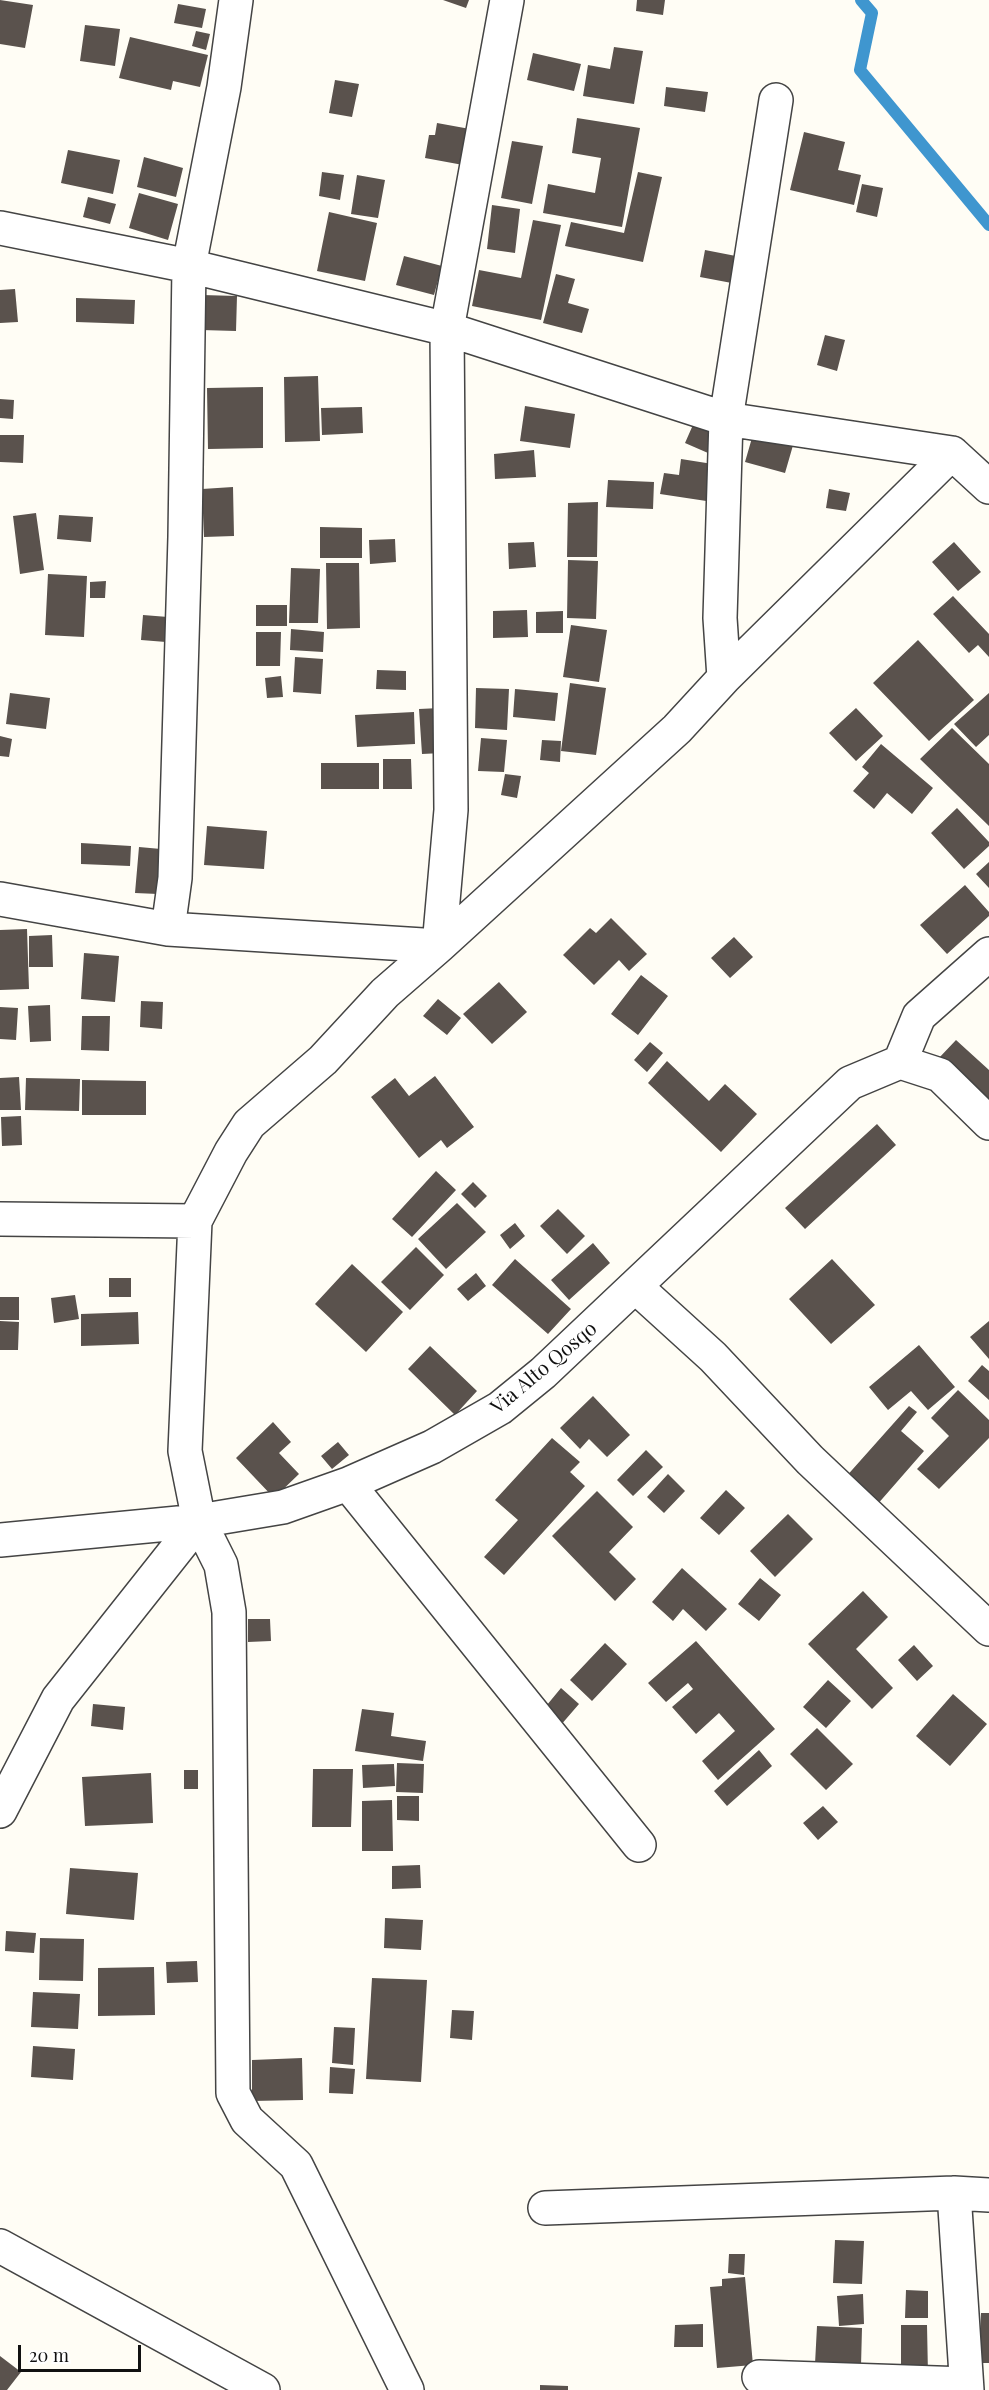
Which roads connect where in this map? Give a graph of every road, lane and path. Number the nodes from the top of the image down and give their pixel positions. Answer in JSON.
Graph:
{"nodes":[{"id":1,"x":236,"y":0,"type":"edge"},
{"id":2,"x":507,"y":0,"type":"edge"},
{"id":3,"x":776,"y":100,"type":"dead end"},
{"id":4,"x":0,"y":228,"type":"edge"},
{"id":5,"x":189,"y":266,"type":"junction"},
{"id":6,"x":447,"y":329,"type":"junction"},
{"id":7,"x":726,"y":419,"type":"junction"},
{"id":8,"x":952,"y":453,"type":"junction"},
{"id":9,"x":989,"y":487,"type":"edge"},
{"id":10,"x":724,"y":678,"type":"junction"},
{"id":11,"x":0,"y":898,"type":"edge"},
{"id":12,"x":168,"y":929,"type":"junction"},
{"id":13,"x":439,"y":946,"type":"junction"},
{"id":14,"x":989,"y":954,"type":"edge"},
{"id":15,"x":900,"y":1062,"type":"junction"},
{"id":16,"x":989,"y":1123,"type":"edge"},
{"id":17,"x":0,"y":1219,"type":"edge"},
{"id":18,"x":195,"y":1221,"type":"junction"},
{"id":19,"x":636,"y":1287,"type":"junction"},
{"id":20,"x":348,"y":1484,"type":"junction"},
{"id":21,"x":199,"y":1521,"type":"junction"},
{"id":22,"x":0,"y":1540,"type":"edge"},
{"id":23,"x":989,"y":1629,"type":"edge"},
{"id":24,"x":0,"y":1811,"type":"edge"},
{"id":25,"x":639,"y":1845,"type":"dead end"},
{"id":26,"x":954,"y":2193,"type":"junction"},
{"id":27,"x":989,"y":2195,"type":"edge"},
{"id":28,"x":545,"y":2208,"type":"dead end"},
{"id":29,"x":4,"y":2255,"type":"edge"},
{"id":30,"x":759,"y":2378,"type":"dead end"},
{"id":31,"x":967,"y":2387,"type":"edge"},
{"id":32,"x":263,"y":2390,"type":"edge"},
{"id":33,"x":407,"y":2390,"type":"edge"}],
"edges":[{"from":1,"to":5,"type":"street"},
{"from":2,"to":6,"type":"street"},
{"from":3,"to":7,"type":"street"},
{"from":4,"to":5,"type":"street"},
{"from":5,"to":6,"type":"street"},
{"from":5,"to":12,"type":"street"},
{"from":6,"to":7,"type":"street"},
{"from":6,"to":13,"type":"street"},
{"from":7,"to":8,"type":"street"},
{"from":7,"to":10,"type":"street"},
{"from":8,"to":9,"type":"street"},
{"from":8,"to":10,"type":"street"},
{"from":10,"to":13,"type":"street"},
{"from":11,"to":12,"type":"street"},
{"from":12,"to":13,"type":"street"},
{"from":13,"to":18,"type":"street"},
{"from":14,"to":15,"type":"street"},
{"from":15,"to":16,"type":"street"},
{"from":15,"to":19,"type":"street","name":"Via Alto Qosqo"},
{"from":17,"to":18,"type":"street"},
{"from":18,"to":21,"type":"street"},
{"from":19,"to":20,"type":"street","name":"Via Alto Qosqo"},
{"from":19,"to":23,"type":"street"},
{"from":20,"to":21,"type":"street","name":"Via Alto Qosqo"},
{"from":20,"to":25,"type":"street"},
{"from":21,"to":22,"type":"street","name":"Via Alto Qosqo"},
{"from":21,"to":24,"type":"street"},
{"from":21,"to":33,"type":"street"},
{"from":26,"to":27,"type":"street"},
{"from":26,"to":28,"type":"street"},
{"from":26,"to":31,"type":"street"},
{"from":29,"to":32,"type":"street"},
{"from":30,"to":31,"type":"street"}]}
